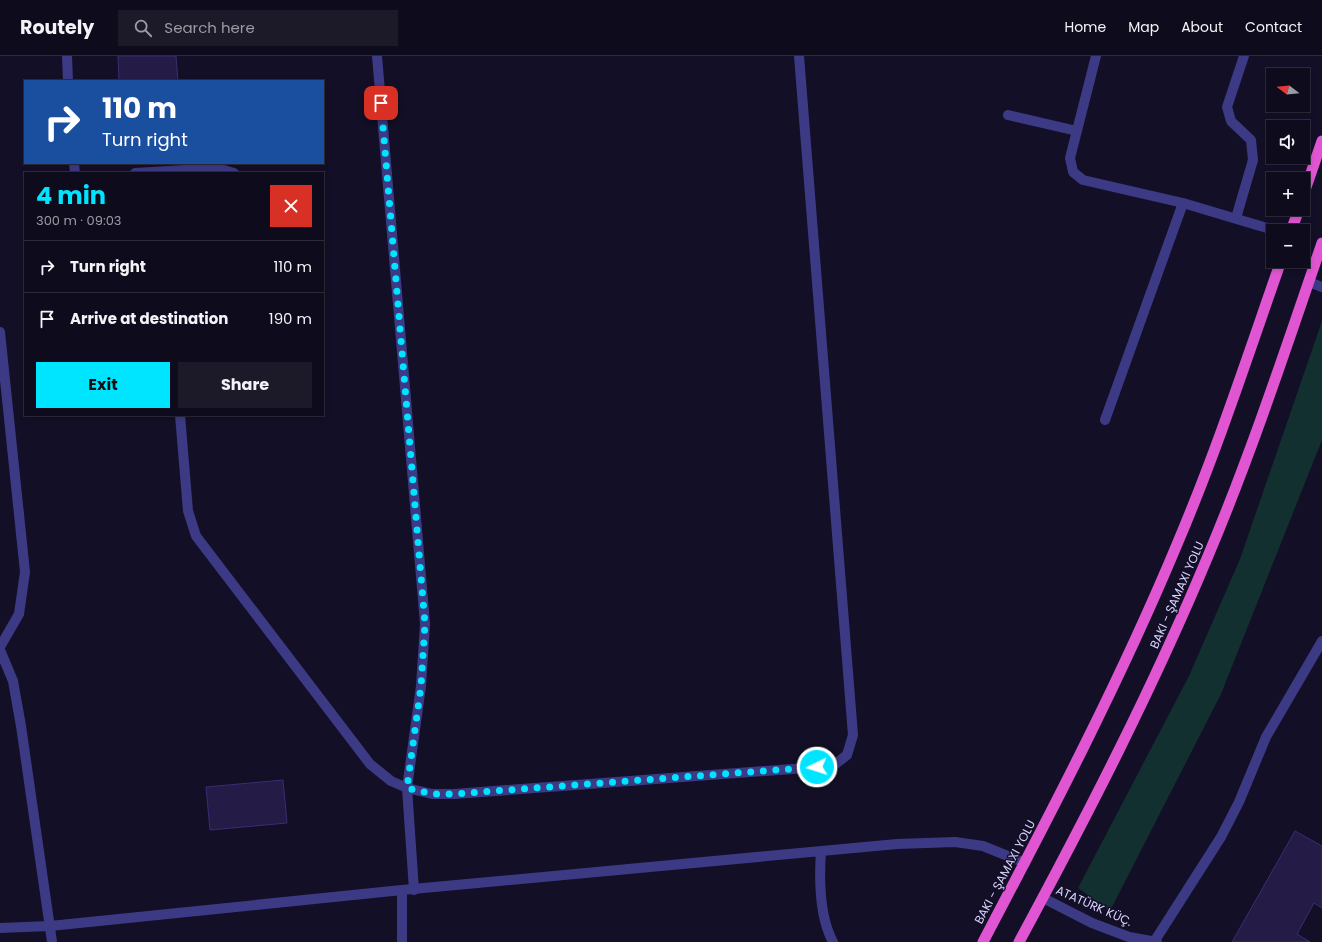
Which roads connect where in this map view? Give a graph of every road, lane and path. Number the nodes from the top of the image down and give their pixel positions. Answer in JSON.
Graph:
{"nodes":[{"id":1,"x":66,"y":56,"type":"edge"},
{"id":2,"x":377,"y":56,"type":"edge"},
{"id":3,"x":800,"y":56,"type":"edge"},
{"id":4,"x":1096,"y":56,"type":"edge"},
{"id":5,"x":1244,"y":56,"type":"edge"},
{"id":6,"x":68,"y":80,"type":"edge"},
{"id":7,"x":1008,"y":115,"type":"dead end"},
{"id":8,"x":1077,"y":131,"type":"junction"},
{"id":9,"x":1322,"y":141,"type":"edge"},
{"id":10,"x":151,"y":172,"type":"edge"},
{"id":11,"x":231,"y":172,"type":"edge"},
{"id":12,"x":1310,"y":176,"type":"edge"},
{"id":13,"x":1184,"y":203,"type":"junction"},
{"id":14,"x":1236,"y":218,"type":"junction"},
{"id":15,"x":1266,"y":227,"type":"edge"},
{"id":16,"x":1322,"y":243,"type":"edge"},
{"id":17,"x":1279,"y":268,"type":"edge"},
{"id":18,"x":1309,"y":282,"type":"junction"},
{"id":19,"x":1322,"y":287,"type":"edge"},
{"id":20,"x":0,"y":332,"type":"edge"},
{"id":21,"x":180,"y":416,"type":"edge"},
{"id":22,"x":1105,"y":420,"type":"dead end"},
{"id":23,"x":1322,"y":641,"type":"edge"},
{"id":24,"x":0,"y":649,"type":"edge"},
{"id":25,"x":407,"y":788,"type":"junction"},
{"id":26,"x":822,"y":851,"type":"junction"},
{"id":27,"x":1025,"y":863,"type":"junction"},
{"id":28,"x":402,"y":890,"type":"junction"},
{"id":29,"x":414,"y":890,"type":"junction"},
{"id":30,"x":1043,"y":898,"type":"junction"},
{"id":31,"x":50,"y":926,"type":"junction"},
{"id":32,"x":0,"y":928,"type":"edge"},
{"id":33,"x":52,"y":942,"type":"edge"},
{"id":34,"x":402,"y":942,"type":"edge"},
{"id":35,"x":833,"y":942,"type":"edge"},
{"id":36,"x":983,"y":942,"type":"edge"},
{"id":37,"x":1019,"y":942,"type":"edge"},
{"id":38,"x":1155,"y":942,"type":"edge"}],
"edges":[{"from":1,"to":6,"type":"street"},
{"from":2,"to":25,"type":"street"},
{"from":3,"to":25,"type":"street"},
{"from":4,"to":8,"type":"street"},
{"from":5,"to":14,"type":"street"},
{"from":7,"to":8,"type":"street"},
{"from":8,"to":13,"type":"street"},
{"from":9,"to":12,"type":"highway"},
{"from":10,"to":11,"type":"street"},
{"from":13,"to":14,"type":"street"},
{"from":13,"to":22,"type":"street"},
{"from":14,"to":15,"type":"street"},
{"from":16,"to":18,"type":"highway"},
{"from":17,"to":27,"type":"highway"},
{"from":18,"to":19,"type":"street"},
{"from":18,"to":30,"type":"highway"},
{"from":20,"to":24,"type":"street"},
{"from":21,"to":25,"type":"street"},
{"from":23,"to":38,"type":"street"},
{"from":24,"to":31,"type":"street"},
{"from":25,"to":29,"type":"street"},
{"from":26,"to":27,"type":"street"},
{"from":26,"to":29,"type":"street"},
{"from":26,"to":35,"type":"street"},
{"from":27,"to":36,"type":"highway"},
{"from":28,"to":29,"type":"street"},
{"from":28,"to":31,"type":"street"},
{"from":28,"to":34,"type":"street"},
{"from":30,"to":37,"type":"highway"},
{"from":30,"to":38,"type":"street","name":"ATATÜRK KÜÇ."},
{"from":31,"to":32,"type":"street"},
{"from":31,"to":33,"type":"street"}]}
